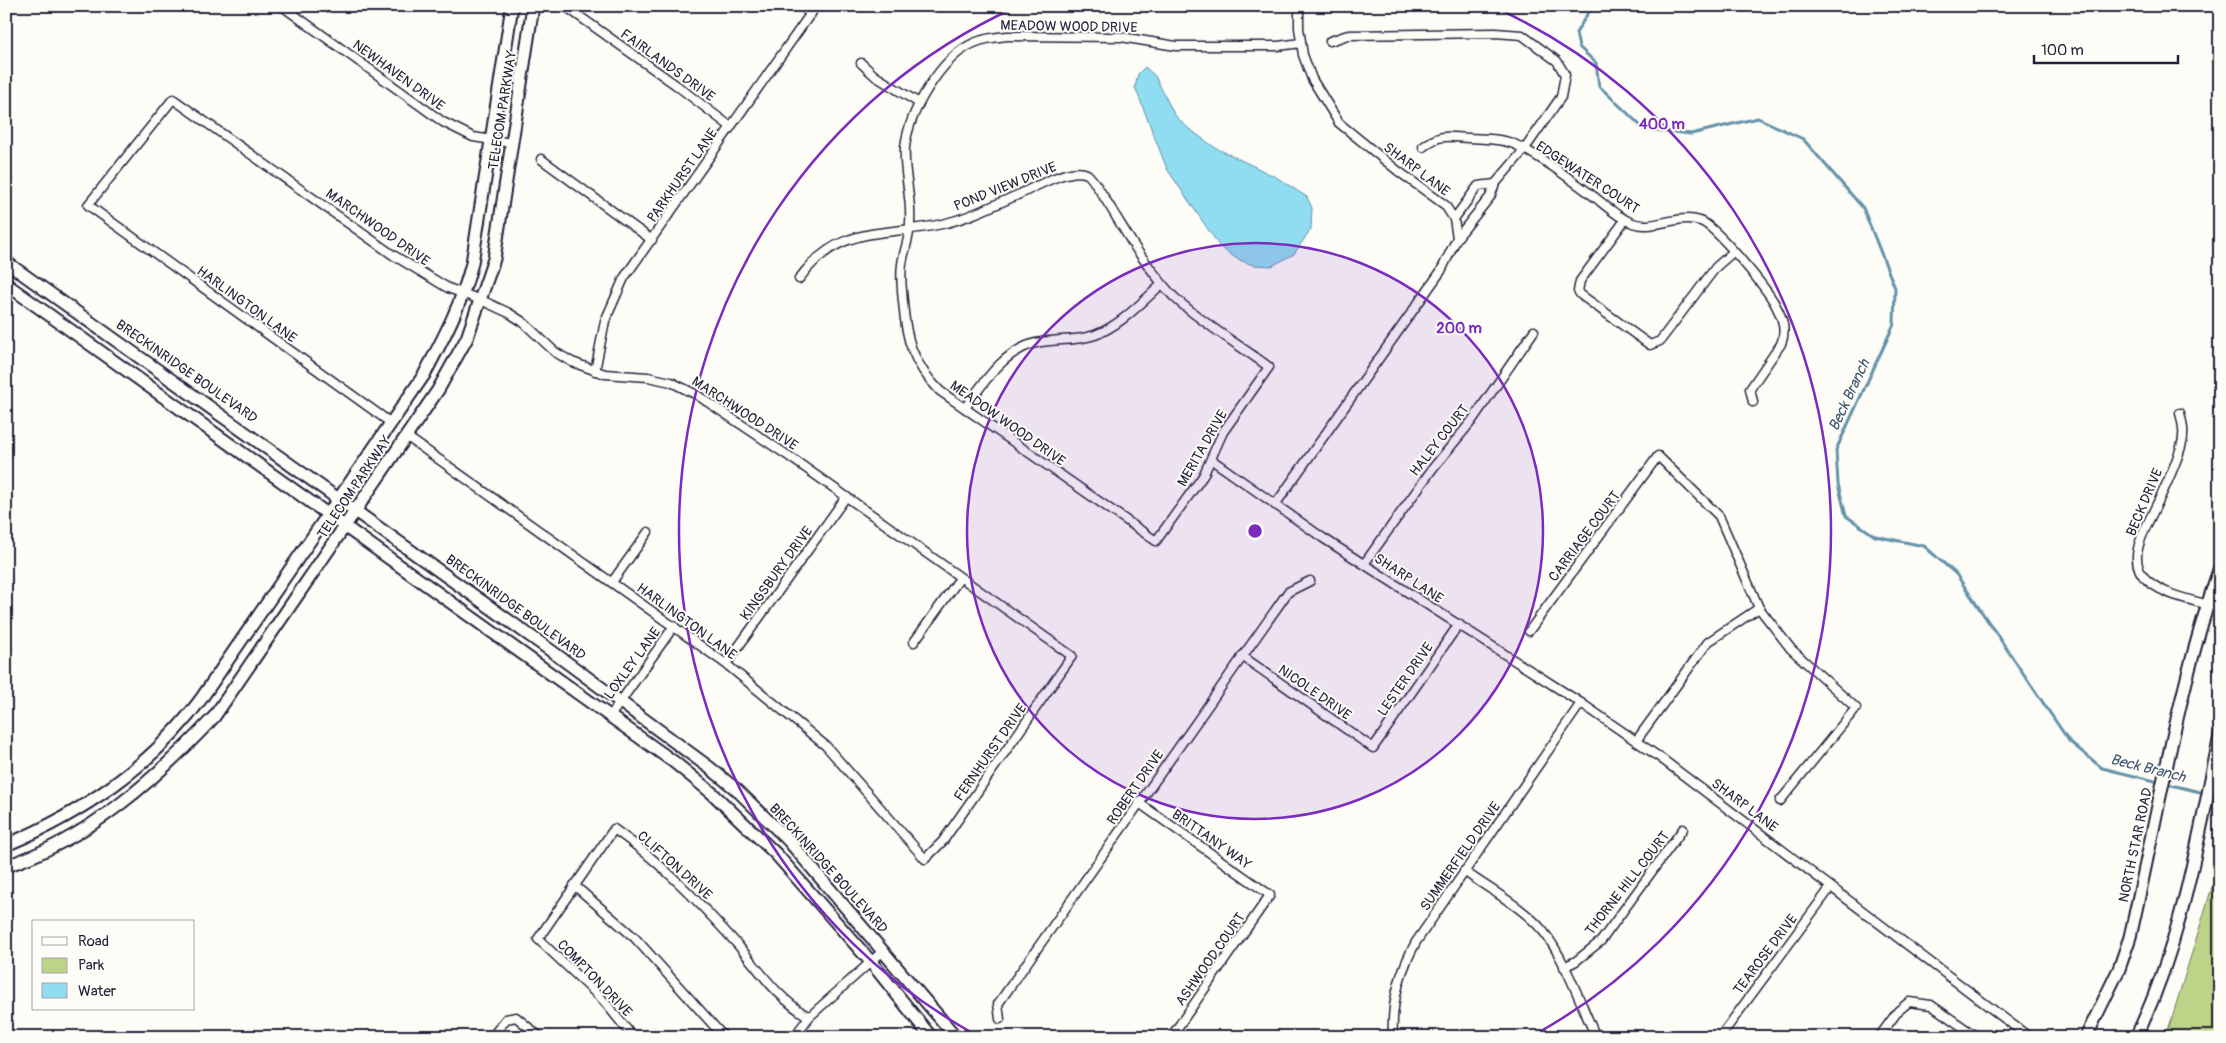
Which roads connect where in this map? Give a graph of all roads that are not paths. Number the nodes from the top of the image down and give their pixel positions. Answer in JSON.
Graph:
{"nodes":[{"id":1,"x":282,"y":6,"type":"edge"},
{"id":2,"x":512,"y":6,"type":"edge"},
{"id":3,"x":533,"y":6,"type":"edge"},
{"id":4,"x":564,"y":6,"type":"edge"},
{"id":5,"x":801,"y":6,"type":"edge"},
{"id":6,"x":816,"y":6,"type":"edge"},
{"id":7,"x":1299,"y":6,"type":"edge"},
{"id":8,"x":811,"y":14,"type":"junction"},
{"id":9,"x":1330,"y":41,"type":"dead end"},
{"id":10,"x":1301,"y":42,"type":"junction"},
{"id":11,"x":861,"y":63,"type":"dead end"},
{"id":12,"x":918,"y":103,"type":"junction"},
{"id":13,"x":731,"y":127,"type":"junction"},
{"id":14,"x":491,"y":140,"type":"junction"},
{"id":15,"x":512,"y":143,"type":"junction"},
{"id":16,"x":1423,"y":146,"type":"dead end"},
{"id":17,"x":1524,"y":150,"type":"junction"},
{"id":18,"x":541,"y":159,"type":"dead end"},
{"id":19,"x":1496,"y":184,"type":"junction"},
{"id":20,"x":88,"y":205,"type":"joint"},
{"id":21,"x":1454,"y":219,"type":"junction"},
{"id":22,"x":1626,"y":220,"type":"junction"},
{"id":23,"x":910,"y":228,"type":"junction"},
{"id":24,"x":1457,"y":238,"type":"junction"},
{"id":25,"x":652,"y":240,"type":"junction"},
{"id":26,"x":1733,"y":252,"type":"junction"},
{"id":27,"x":6,"y":262,"type":"edge"},
{"id":28,"x":799,"y":279,"type":"dead end"},
{"id":29,"x":6,"y":284,"type":"edge"},
{"id":30,"x":1162,"y":284,"type":"junction"},
{"id":31,"x":463,"y":294,"type":"junction"},
{"id":32,"x":481,"y":300,"type":"junction"},
{"id":33,"x":1534,"y":331,"type":"dead end"},
{"id":34,"x":142,"y":358,"type":"junction"},
{"id":35,"x":595,"y":371,"type":"junction"},
{"id":36,"x":131,"y":373,"type":"junction"},
{"id":37,"x":1752,"y":402,"type":"dead end"},
{"id":38,"x":965,"y":408,"type":"junction"},
{"id":39,"x":2180,"y":414,"type":"dead end"},
{"id":40,"x":391,"y":423,"type":"junction"},
{"id":41,"x":406,"y":436,"type":"junction"},
{"id":42,"x":1212,"y":460,"type":"junction"},
{"id":43,"x":846,"y":497,"type":"junction"},
{"id":44,"x":340,"y":499,"type":"junction"},
{"id":45,"x":1275,"y":505,"type":"junction"},
{"id":46,"x":356,"y":511,"type":"junction"},
{"id":47,"x":328,"y":514,"type":"junction"},
{"id":48,"x":346,"y":526,"type":"junction"},
{"id":49,"x":648,"y":532,"type":"dead end"},
{"id":50,"x":1156,"y":541,"type":"joint"},
{"id":51,"x":1364,"y":564,"type":"junction"},
{"id":52,"x":2220,"y":567,"type":"edge"},
{"id":53,"x":960,"y":578,"type":"junction"},
{"id":54,"x":1310,"y":581,"type":"dead end"},
{"id":55,"x":612,"y":582,"type":"junction"},
{"id":56,"x":2207,"y":604,"type":"junction"},
{"id":57,"x":1759,"y":608,"type":"junction"},
{"id":58,"x":2220,"y":608,"type":"edge"},
{"id":59,"x":1459,"y":624,"type":"junction"},
{"id":60,"x":674,"y":626,"type":"junction"},
{"id":61,"x":1529,"y":631,"type":"dead end"},
{"id":62,"x":914,"y":642,"type":"dead end"},
{"id":63,"x":1072,"y":656,"type":"joint"},
{"id":64,"x":1242,"y":656,"type":"junction"},
{"id":65,"x":726,"y":664,"type":"junction"},
{"id":66,"x":620,"y":701,"type":"junction"},
{"id":67,"x":1582,"y":703,"type":"junction"},
{"id":68,"x":610,"y":715,"type":"junction"},
{"id":69,"x":178,"y":728,"type":"junction"},
{"id":70,"x":2220,"y":736,"type":"edge"},
{"id":71,"x":192,"y":740,"type":"junction"},
{"id":72,"x":1636,"y":741,"type":"junction"},
{"id":73,"x":1373,"y":748,"type":"joint"},
{"id":74,"x":1780,"y":801,"type":"dead end"},
{"id":75,"x":1139,"y":803,"type":"junction"},
{"id":76,"x":1683,"y":829,"type":"dead end"},
{"id":77,"x":6,"y":845,"type":"edge"},
{"id":78,"x":925,"y":859,"type":"joint"},
{"id":79,"x":6,"y":866,"type":"edge"},
{"id":80,"x":1464,"y":871,"type":"junction"},
{"id":81,"x":574,"y":885,"type":"junction"},
{"id":82,"x":1831,"y":887,"type":"junction"},
{"id":83,"x":1270,"y":895,"type":"joint"},
{"id":84,"x":538,"y":939,"type":"joint"},
{"id":85,"x":883,"y":951,"type":"junction"},
{"id":86,"x":870,"y":962,"type":"junction"},
{"id":87,"x":1564,"y":967,"type":"junction"},
{"id":88,"x":808,"y":1017,"type":"junction"},
{"id":89,"x":1000,"y":1019,"type":"dead end"},
{"id":90,"x":492,"y":1037,"type":"edge"},
{"id":91,"x":540,"y":1037,"type":"edge"},
{"id":92,"x":633,"y":1037,"type":"edge"},
{"id":93,"x":724,"y":1037,"type":"edge"},
{"id":94,"x":794,"y":1037,"type":"edge"},
{"id":95,"x":931,"y":1037,"type":"edge"},
{"id":96,"x":956,"y":1037,"type":"edge"},
{"id":97,"x":1171,"y":1037,"type":"edge"},
{"id":98,"x":1393,"y":1037,"type":"edge"},
{"id":99,"x":1596,"y":1037,"type":"edge"},
{"id":100,"x":1720,"y":1037,"type":"edge"},
{"id":101,"x":1879,"y":1037,"type":"edge"},
{"id":102,"x":1977,"y":1037,"type":"edge"},
{"id":103,"x":2030,"y":1037,"type":"edge"},
{"id":104,"x":2086,"y":1037,"type":"edge"},
{"id":105,"x":2136,"y":1037,"type":"edge"}],
"edges":[{"from":1,"to":14,"type":"street","name":"NEWHAVEN DRIVE"},
{"from":2,"to":14,"type":"street","name":"TELECOM PARKWAY"},
{"from":3,"to":15,"type":"street","name":"TELECOM PARKWAY"},
{"from":4,"to":13,"type":"street","name":"FAIRLANDS DRIVE"},
{"from":5,"to":8,"type":"street"},
{"from":6,"to":8,"type":"street","name":"PARKHURST LANE"},
{"from":7,"to":10,"type":"street","name":"SHARP LANE"},
{"from":8,"to":13,"type":"street","name":"PARKHURST LANE"},
{"from":9,"to":17,"type":"street"},
{"from":10,"to":12,"type":"street","name":"MEADOW WOOD DRIVE"},
{"from":10,"to":21,"type":"street","name":"SHARP LANE"},
{"from":11,"to":12,"type":"street"},
{"from":12,"to":23,"type":"street","name":"MEADOW WOOD DRIVE"},
{"from":13,"to":25,"type":"street","name":"PARKHURST LANE"},
{"from":14,"to":15,"type":"street","name":"NEWHAVEN DRIVE"},
{"from":14,"to":31,"type":"street","name":"TELECOM PARKWAY"},
{"from":15,"to":32,"type":"street","name":"TELECOM PARKWAY"},
{"from":16,"to":17,"type":"street","name":"EDGEWATER COURT"},
{"from":17,"to":19,"type":"street"},
{"from":17,"to":22,"type":"street","name":"EDGEWATER COURT"},
{"from":18,"to":25,"type":"street"},
{"from":19,"to":21,"type":"street"},
{"from":19,"to":24,"type":"street"},
{"from":20,"to":31,"type":"street","name":"MARCHWOOD DRIVE"},
{"from":20,"to":40,"type":"street","name":"HARLINGTON LANE"},
{"from":21,"to":24,"type":"street"},
{"from":22,"to":26,"type":"street","name":"EDGEWATER COURT"},
{"from":22,"to":26,"type":"street"},
{"from":23,"to":28,"type":"street","name":"POND VIEW DRIVE"},
{"from":23,"to":30,"type":"street","name":"POND VIEW DRIVE"},
{"from":23,"to":38,"type":"street","name":"MEADOW WOOD DRIVE"},
{"from":24,"to":45,"type":"street"},
{"from":25,"to":35,"type":"street","name":"PARKHURST LANE"},
{"from":26,"to":37,"type":"street","name":"EDGEWATER COURT"},
{"from":27,"to":34,"type":"street","name":"BRECKINRIDGE BOULEVARD"},
{"from":29,"to":36,"type":"street"},
{"from":30,"to":38,"type":"street"},
{"from":30,"to":42,"type":"street","name":"MERITA DRIVE"},
{"from":31,"to":32,"type":"street","name":"MARCHWOOD DRIVE"},
{"from":31,"to":40,"type":"street","name":"TELECOM PARKWAY"},
{"from":32,"to":35,"type":"street","name":"MARCHWOOD DRIVE"},
{"from":32,"to":41,"type":"street","name":"TELECOM PARKWAY"},
{"from":33,"to":51,"type":"street","name":"HALEY COURT"},
{"from":34,"to":36,"type":"street"},
{"from":34,"to":44,"type":"street","name":"BRECKINRIDGE BOULEVARD"},
{"from":35,"to":43,"type":"street","name":"MARCHWOOD DRIVE"},
{"from":36,"to":47,"type":"street"},
{"from":38,"to":50,"type":"street","name":"MEADOW WOOD DRIVE"},
{"from":39,"to":56,"type":"street","name":"BECK DRIVE"},
{"from":40,"to":44,"type":"street","name":"TELECOM PARKWAY"},
{"from":41,"to":46,"type":"street","name":"TELECOM PARKWAY"},
{"from":41,"to":55,"type":"street","name":"HARLINGTON LANE"},
{"from":42,"to":45,"type":"street","name":"SHARP LANE"},
{"from":42,"to":50,"type":"street","name":"MERITA DRIVE"},
{"from":43,"to":53,"type":"street","name":"MARCHWOOD DRIVE"},
{"from":43,"to":65,"type":"street","name":"KINGSBURY DRIVE"},
{"from":44,"to":46,"type":"street","name":"BRECKINRIDGE BOULEVARD"},
{"from":44,"to":47,"type":"street","name":"TELECOM PARKWAY"},
{"from":45,"to":51,"type":"street","name":"SHARP LANE"},
{"from":46,"to":48,"type":"street","name":"TELECOM PARKWAY"},
{"from":46,"to":66,"type":"street","name":"BRECKINRIDGE BOULEVARD"},
{"from":47,"to":48,"type":"street"},
{"from":47,"to":69,"type":"street","name":"TELECOM PARKWAY"},
{"from":48,"to":68,"type":"street"},
{"from":48,"to":71,"type":"street","name":"TELECOM PARKWAY"},
{"from":49,"to":55,"type":"street"},
{"from":51,"to":59,"type":"street","name":"SHARP LANE"},
{"from":52,"to":56,"type":"street","name":"NORTH STAR ROAD"},
{"from":53,"to":62,"type":"street"},
{"from":53,"to":63,"type":"street","name":"MARCHWOOD DRIVE"},
{"from":54,"to":64,"type":"street","name":"ROBERT DRIVE"},
{"from":55,"to":60,"type":"street","name":"HARLINGTON LANE"},
{"from":56,"to":58,"type":"street","name":"BECK DRIVE"},
{"from":56,"to":104,"type":"street","name":"NORTH STAR ROAD"},
{"from":57,"to":61,"type":"street","name":"CARRIAGE COURT"},
{"from":57,"to":72,"type":"street"},
{"from":57,"to":74,"type":"street"},
{"from":59,"to":67,"type":"street","name":"SHARP LANE"},
{"from":59,"to":73,"type":"street","name":"LESTER DRIVE"},
{"from":60,"to":65,"type":"street","name":"HARLINGTON LANE"},
{"from":60,"to":66,"type":"street","name":"LOXLEY LANE"},
{"from":63,"to":78,"type":"street","name":"FERNHURST DRIVE"},
{"from":64,"to":73,"type":"street","name":"NICOLE DRIVE"},
{"from":64,"to":75,"type":"street","name":"ROBERT DRIVE"},
{"from":65,"to":78,"type":"street","name":"HARLINGTON LANE"},
{"from":66,"to":68,"type":"street","name":"LOXLEY LANE"},
{"from":66,"to":85,"type":"street","name":"BRECKINRIDGE BOULEVARD"},
{"from":67,"to":72,"type":"street","name":"SHARP LANE"},
{"from":67,"to":80,"type":"street","name":"SUMMERFIELD DRIVE"},
{"from":68,"to":86,"type":"street"},
{"from":69,"to":71,"type":"street"},
{"from":69,"to":77,"type":"street","name":"TELECOM PARKWAY"},
{"from":70,"to":105,"type":"street"},
{"from":71,"to":79,"type":"street","name":"TELECOM PARKWAY"},
{"from":72,"to":82,"type":"street","name":"SHARP LANE"},
{"from":75,"to":83,"type":"street","name":"BRITTANY WAY"},
{"from":75,"to":89,"type":"street","name":"ROBERT DRIVE"},
{"from":76,"to":87,"type":"street","name":"THORNE HILL COURT"},
{"from":80,"to":87,"type":"street"},
{"from":80,"to":98,"type":"street","name":"SUMMERFIELD DRIVE"},
{"from":81,"to":84,"type":"street","name":"CLIFTON DRIVE"},
{"from":81,"to":88,"type":"street","name":"CLIFTON DRIVE"},
{"from":81,"to":93,"type":"street"},
{"from":82,"to":100,"type":"street","name":"TEAROSE DRIVE"},
{"from":82,"to":103,"type":"street","name":"SHARP LANE"},
{"from":83,"to":97,"type":"street","name":"ASHWOOD COURT"},
{"from":84,"to":92,"type":"street","name":"COMPTON DRIVE"},
{"from":85,"to":86,"type":"street"},
{"from":85,"to":96,"type":"street","name":"BRECKINRIDGE BOULEVARD"},
{"from":86,"to":88,"type":"street"},
{"from":86,"to":95,"type":"street"},
{"from":87,"to":99,"type":"street"},
{"from":88,"to":94,"type":"street"},
{"from":90,"to":91,"type":"street"},
{"from":101,"to":102,"type":"street"}]}
